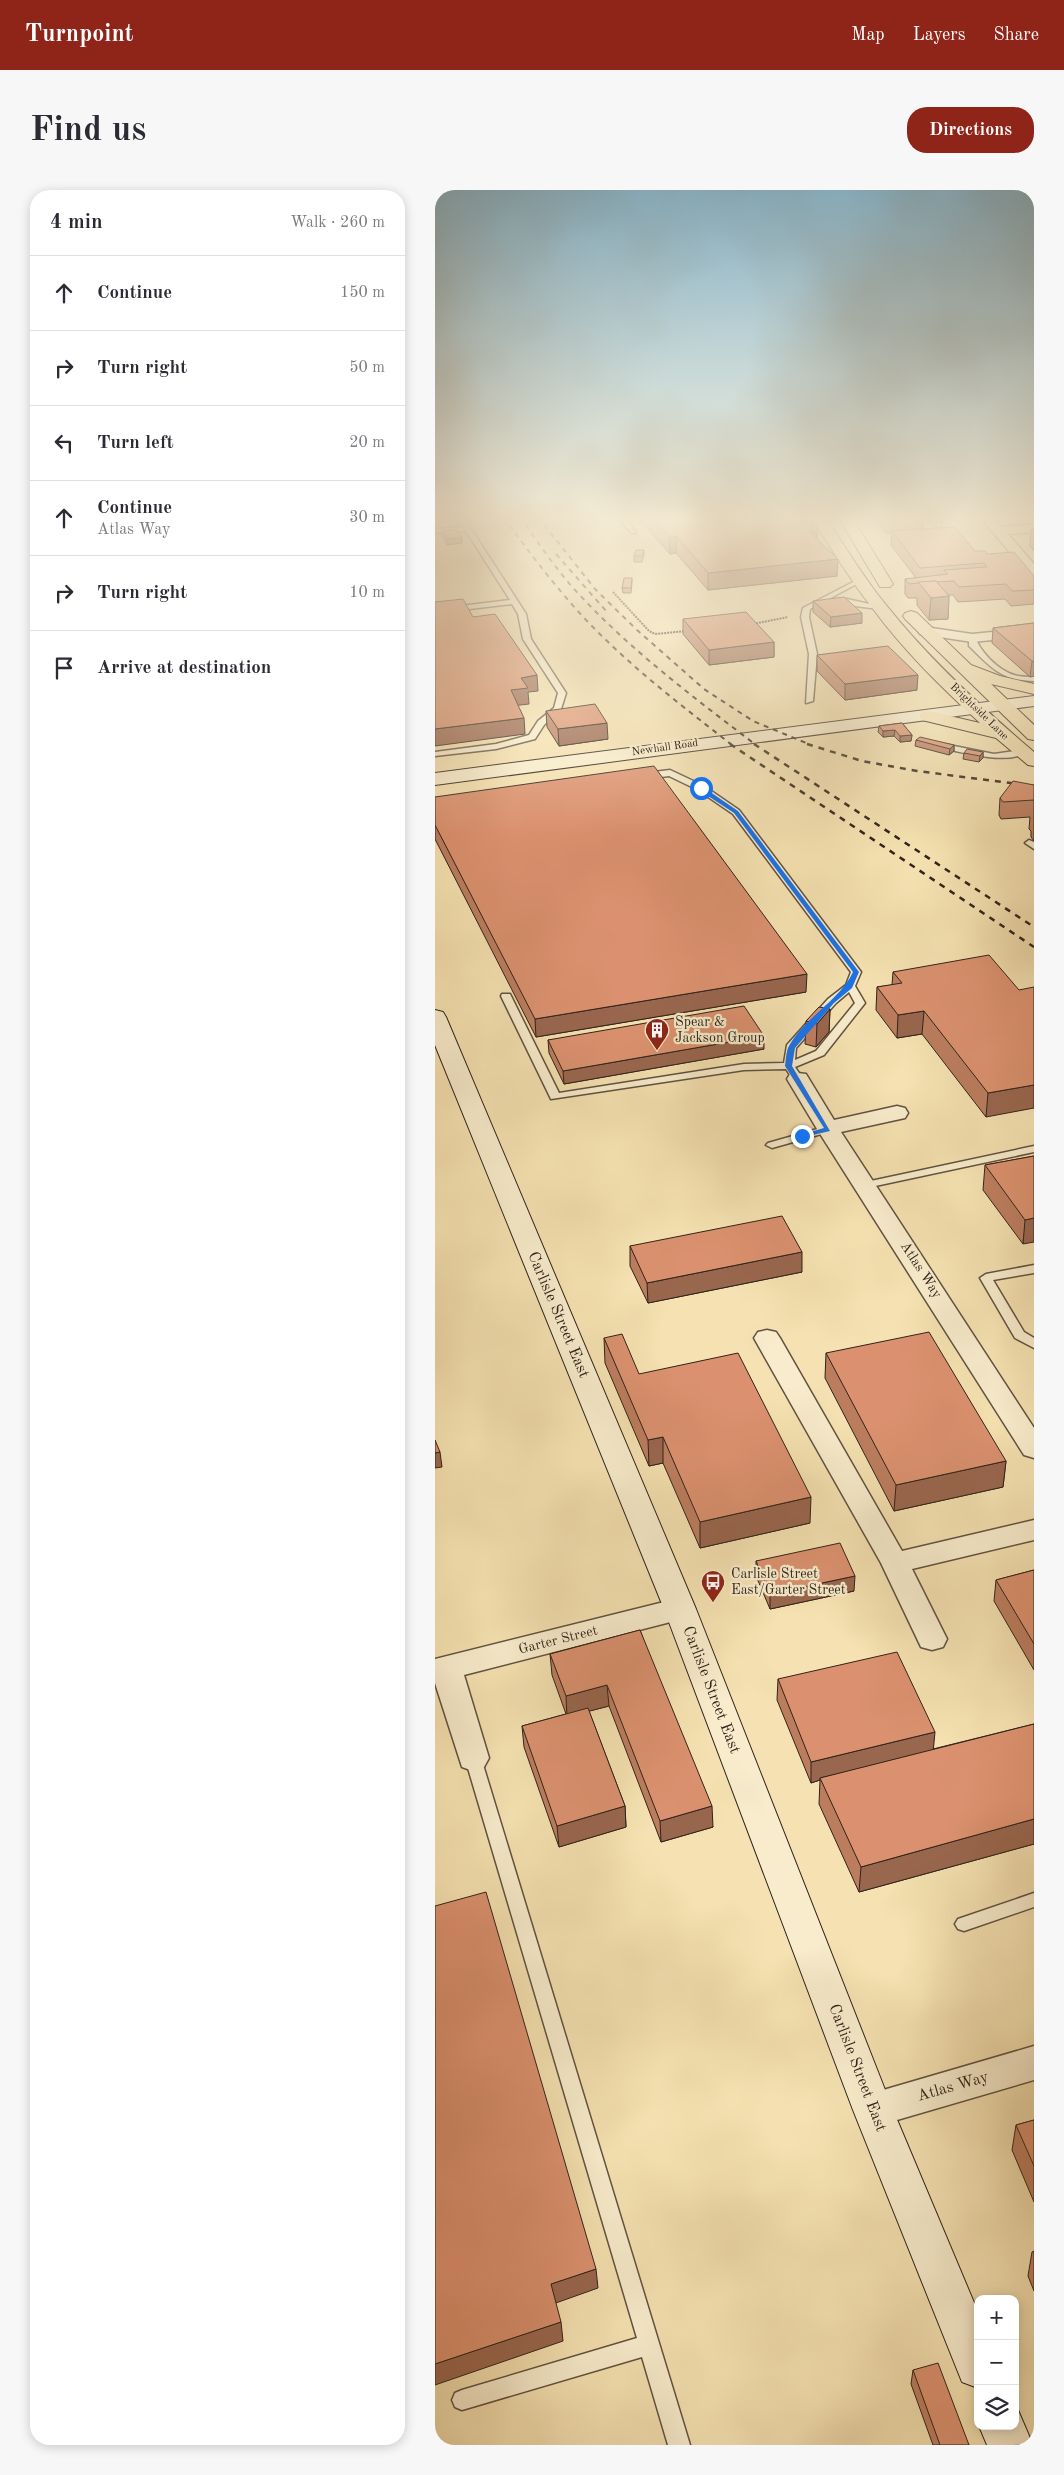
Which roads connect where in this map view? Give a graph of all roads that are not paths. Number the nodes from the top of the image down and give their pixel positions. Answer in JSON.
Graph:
{"nodes":[{"id":1,"x":524,"y":622,"type":"edge"},
{"id":2,"x":806,"y":622,"type":"edge"},
{"id":3,"x":893,"y":622,"type":"edge"},
{"id":4,"x":917,"y":622,"type":"edge"},
{"id":5,"x":925,"y":631,"type":"junction"},
{"id":6,"x":1034,"y":632,"type":"edge"},
{"id":7,"x":972,"y":638,"type":"junction"},
{"id":8,"x":960,"y":666,"type":"junction"},
{"id":9,"x":1034,"y":679,"type":"edge"},
{"id":10,"x":1034,"y":691,"type":"edge"},
{"id":11,"x":809,"y":701,"type":"dead end"},
{"id":12,"x":997,"y":701,"type":"junction"},
{"id":13,"x":1034,"y":701,"type":"edge"},
{"id":14,"x":972,"y":706,"type":"junction"},
{"id":15,"x":927,"y":716,"type":"junction"},
{"id":16,"x":895,"y":718,"type":"junction"},
{"id":17,"x":1000,"y":734,"type":"junction"},
{"id":18,"x":1034,"y":735,"type":"edge"},
{"id":19,"x":928,"y":741,"type":"edge"},
{"id":20,"x":435,"y":754,"type":"edge"},
{"id":21,"x":1030,"y":757,"type":"edge"},
{"id":22,"x":631,"y":778,"type":"edge"},
{"id":23,"x":435,"y":779,"type":"edge"},
{"id":24,"x":849,"y":986,"type":"junction"},
{"id":25,"x":506,"y":996,"type":"dead end"},
{"id":26,"x":435,"y":1017,"type":"edge"},
{"id":27,"x":793,"y":1072,"type":"junction"},
{"id":28,"x":897,"y":1113,"type":"dead end"},
{"id":29,"x":828,"y":1129,"type":"junction"},
{"id":30,"x":772,"y":1145,"type":"dead end"},
{"id":31,"x":1034,"y":1149,"type":"edge"},
{"id":32,"x":866,"y":1185,"type":"junction"},
{"id":33,"x":1034,"y":1269,"type":"edge"},
{"id":34,"x":767,"y":1338,"type":"dead end"},
{"id":35,"x":1034,"y":1344,"type":"edge"},
{"id":36,"x":1023,"y":1410,"type":"edge"},
{"id":37,"x":1034,"y":1449,"type":"edge"},
{"id":38,"x":1034,"y":1530,"type":"edge"},
{"id":39,"x":895,"y":1563,"type":"junction"},
{"id":40,"x":680,"y":1609,"type":"junction"},
{"id":41,"x":932,"y":1639,"type":"dead end"},
{"id":42,"x":441,"y":1670,"type":"edge"},
{"id":43,"x":473,"y":1758,"type":"joint"},
{"id":44,"x":1034,"y":1900,"type":"edge"},
{"id":45,"x":964,"y":1924,"type":"dead end"},
{"id":46,"x":1034,"y":2063,"type":"edge"},
{"id":47,"x":873,"y":2110,"type":"junction"},
{"id":48,"x":649,"y":2345,"type":"junction"},
{"id":49,"x":974,"y":2356,"type":"edge"},
{"id":50,"x":462,"y":2400,"type":"dead end"},
{"id":51,"x":1004,"y":2430,"type":"edge"},
{"id":52,"x":679,"y":2445,"type":"edge"},
{"id":53,"x":1010,"y":2445,"type":"edge"}],
"edges":[{"from":1,"to":20,"type":"lane"},
{"from":2,"to":11,"type":"lane"},
{"from":3,"to":14,"type":"main road","name":"Brightside Lane"},
{"from":4,"to":5,"type":"main road","name":"Brightside Lane"},
{"from":5,"to":7,"type":"street"},
{"from":5,"to":8,"type":"main road","name":"Brightside Lane"},
{"from":6,"to":7,"type":"street"},
{"from":7,"to":9,"type":"lane"},
{"from":8,"to":10,"type":"main road"},
{"from":8,"to":12,"type":"main road","name":"Brightside Lane"},
{"from":10,"to":12,"type":"main road","name":"Newhall Road"},
{"from":12,"to":13,"type":"main road","name":"Newhall Road"},
{"from":12,"to":14,"type":"main road","name":"Newhall Road"},
{"from":12,"to":18,"type":"main road","name":"Brightside Lane"},
{"from":14,"to":15,"type":"main road","name":"Newhall Road"},
{"from":14,"to":16,"type":"main road","name":"Newhall Road"},
{"from":14,"to":17,"type":"main road","name":"Brightside Lane"},
{"from":15,"to":16,"type":"main road","name":"Newhall Road"},
{"from":15,"to":17,"type":"main road"},
{"from":16,"to":23,"type":"main road","name":"Newhall Road"},
{"from":17,"to":21,"type":"main road","name":"Brightside Lane"},
{"from":19,"to":21,"type":"lane"},
{"from":22,"to":24,"type":"lane"},
{"from":24,"to":27,"type":"lane"},
{"from":24,"to":27,"type":"lane"},
{"from":25,"to":27,"type":"lane"},
{"from":26,"to":40,"type":"main road","name":"Carlisle Street East"},
{"from":27,"to":29,"type":"street","name":"Atlas Way"},
{"from":28,"to":29,"type":"street"},
{"from":29,"to":30,"type":"lane"},
{"from":29,"to":32,"type":"street","name":"Atlas Way"},
{"from":31,"to":32,"type":"lane"},
{"from":32,"to":36,"type":"street","name":"Atlas Way"},
{"from":33,"to":35,"type":"lane"},
{"from":34,"to":39,"type":"street"},
{"from":36,"to":37,"type":"street","name":"Atlas Way"},
{"from":38,"to":39,"type":"street"},
{"from":39,"to":41,"type":"street"},
{"from":40,"to":42,"type":"street","name":"Garter Street"},
{"from":40,"to":47,"type":"main road","name":"Carlisle Street East"},
{"from":42,"to":43,"type":"street"},
{"from":43,"to":48,"type":"lane"},
{"from":44,"to":45,"type":"lane"},
{"from":46,"to":47,"type":"street","name":"Atlas Way"},
{"from":47,"to":49,"type":"main road","name":"Carlisle Street East"},
{"from":48,"to":50,"type":"lane"},
{"from":48,"to":52,"type":"lane"},
{"from":51,"to":53,"type":"main road"}]}
